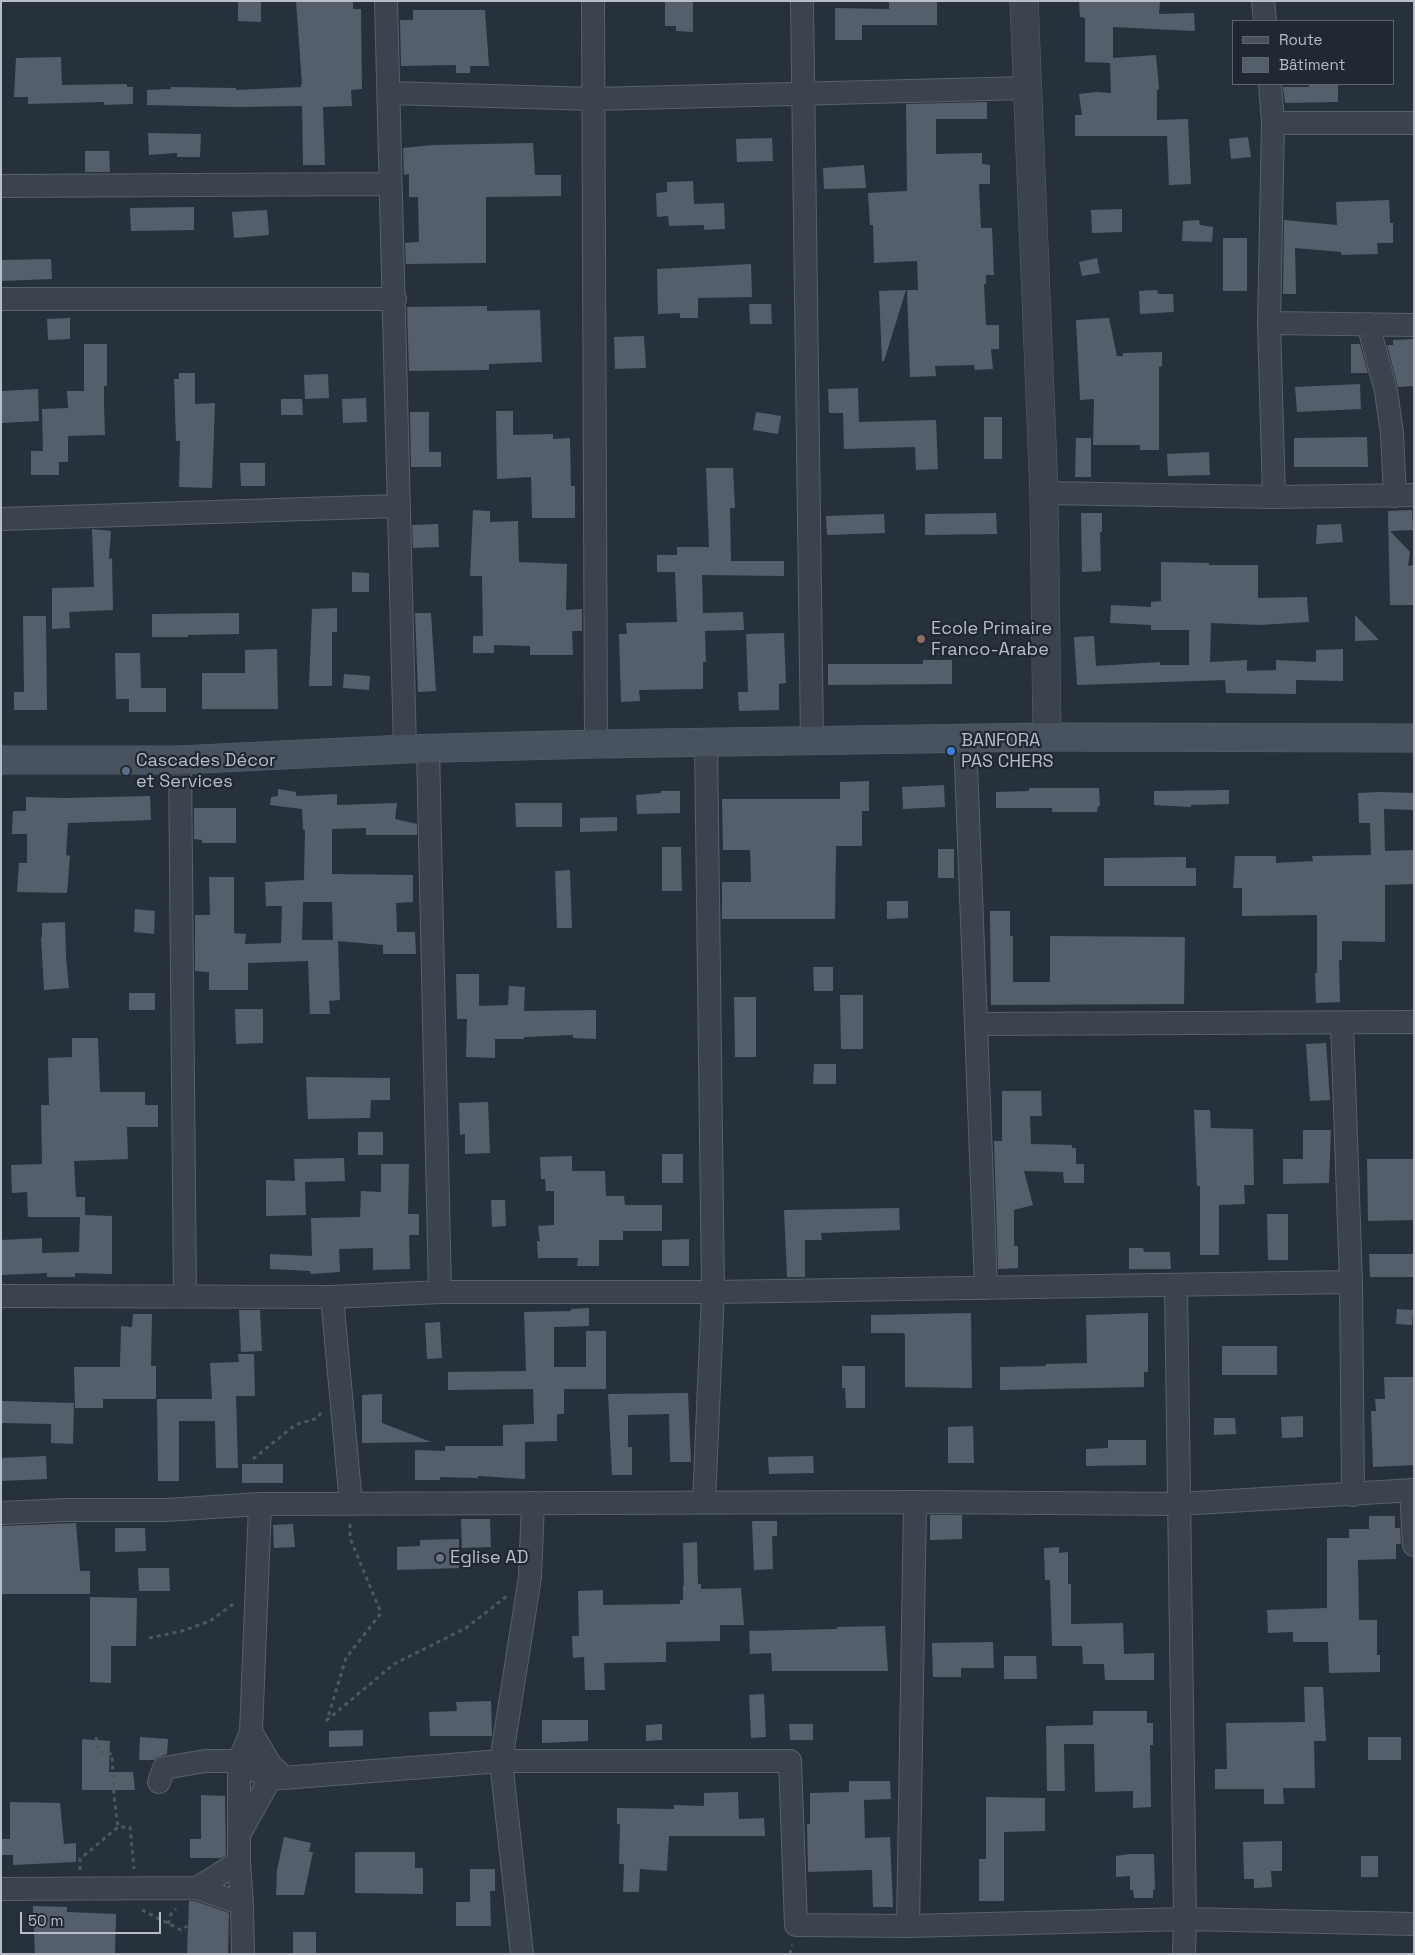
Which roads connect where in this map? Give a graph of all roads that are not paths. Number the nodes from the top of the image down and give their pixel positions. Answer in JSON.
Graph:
{"nodes":[{"id":1,"x":386,"y":1,"type":"edge"},
{"id":2,"x":593,"y":1,"type":"edge"},
{"id":3,"x":802,"y":1,"type":"edge"},
{"id":4,"x":1024,"y":1,"type":"edge"},
{"id":5,"x":1263,"y":1,"type":"edge"},
{"id":6,"x":1265,"y":20,"type":"edge"},
{"id":7,"x":1270,"y":85,"type":"edge"},
{"id":8,"x":1028,"y":88,"type":"junction"},
{"id":9,"x":388,"y":93,"type":"junction"},
{"id":10,"x":803,"y":94,"type":"junction"},
{"id":11,"x":594,"y":99,"type":"junction"},
{"id":12,"x":1414,"y":123,"type":"edge"},
{"id":13,"x":1273,"y":124,"type":"junction"},
{"id":14,"x":389,"y":184,"type":"junction"},
{"id":15,"x":1,"y":186,"type":"edge"},
{"id":16,"x":1,"y":299,"type":"edge"},
{"id":17,"x":395,"y":300,"type":"junction"},
{"id":18,"x":1269,"y":323,"type":"junction"},
{"id":19,"x":1368,"y":324,"type":"junction"},
{"id":20,"x":1414,"y":325,"type":"edge"},
{"id":21,"x":1044,"y":492,"type":"junction"},
{"id":22,"x":1404,"y":495,"type":"edge"},
{"id":23,"x":1274,"y":497,"type":"junction"},
{"id":24,"x":398,"y":506,"type":"junction"},
{"id":25,"x":1,"y":519,"type":"edge"},
{"id":26,"x":1047,"y":737,"type":"junction"},
{"id":27,"x":965,"y":738,"type":"junction"},
{"id":28,"x":1414,"y":738,"type":"edge"},
{"id":29,"x":812,"y":740,"type":"junction"},
{"id":30,"x":706,"y":742,"type":"junction"},
{"id":31,"x":596,"y":744,"type":"junction"},
{"id":32,"x":416,"y":749,"type":"junction"},
{"id":33,"x":1,"y":760,"type":"edge"},
{"id":34,"x":180,"y":760,"type":"junction"},
{"id":35,"x":1414,"y":1022,"type":"edge"},
{"id":36,"x":977,"y":1024,"type":"junction"},
{"id":37,"x":1342,"y":1024,"type":"junction"},
{"id":38,"x":1352,"y":1282,"type":"junction"},
{"id":39,"x":1176,"y":1285,"type":"junction"},
{"id":40,"x":986,"y":1288,"type":"junction"},
{"id":41,"x":440,"y":1292,"type":"junction"},
{"id":42,"x":713,"y":1292,"type":"junction"},
{"id":43,"x":1,"y":1296,"type":"edge"},
{"id":44,"x":185,"y":1296,"type":"junction"},
{"id":45,"x":332,"y":1298,"type":"junction"},
{"id":46,"x":1412,"y":1490,"type":"edge"},
{"id":47,"x":1353,"y":1495,"type":"junction"},
{"id":48,"x":704,"y":1502,"type":"junction"},
{"id":49,"x":915,"y":1502,"type":"junction"},
{"id":50,"x":533,"y":1503,"type":"junction"},
{"id":51,"x":260,"y":1504,"type":"junction"},
{"id":52,"x":351,"y":1504,"type":"junction"},
{"id":53,"x":1179,"y":1504,"type":"junction"},
{"id":54,"x":1,"y":1513,"type":"edge"},
{"id":55,"x":1414,"y":1545,"type":"edge"},
{"id":56,"x":252,"y":1732,"type":"junction"},
{"id":57,"x":239,"y":1761,"type":"junction"},
{"id":58,"x":501,"y":1761,"type":"junction"},
{"id":59,"x":277,"y":1779,"type":"junction"},
{"id":60,"x":159,"y":1782,"type":"dead end"},
{"id":61,"x":239,"y":1836,"type":"junction"},
{"id":62,"x":239,"y":1862,"type":"junction"},
{"id":63,"x":197,"y":1888,"type":"junction"},
{"id":64,"x":1,"y":1889,"type":"edge"},
{"id":65,"x":242,"y":1904,"type":"junction"},
{"id":66,"x":1185,"y":1919,"type":"junction"},
{"id":67,"x":1414,"y":1924,"type":"edge"},
{"id":68,"x":908,"y":1926,"type":"junction"},
{"id":69,"x":243,"y":1954,"type":"edge"},
{"id":70,"x":522,"y":1954,"type":"edge"},
{"id":71,"x":1184,"y":1954,"type":"edge"}],
"edges":[{"from":1,"to":9,"type":"street"},
{"from":2,"to":11,"type":"street"},
{"from":3,"to":10,"type":"street"},
{"from":4,"to":8,"type":"street"},
{"from":5,"to":6,"type":"street"},
{"from":7,"to":13,"type":"street"},
{"from":8,"to":10,"type":"street"},
{"from":8,"to":21,"type":"street"},
{"from":9,"to":11,"type":"street"},
{"from":9,"to":14,"type":"street"},
{"from":10,"to":11,"type":"street"},
{"from":10,"to":29,"type":"street"},
{"from":11,"to":31,"type":"street"},
{"from":12,"to":13,"type":"street"},
{"from":13,"to":18,"type":"street"},
{"from":14,"to":15,"type":"street"},
{"from":14,"to":17,"type":"street"},
{"from":16,"to":17,"type":"street"},
{"from":17,"to":24,"type":"street"},
{"from":18,"to":19,"type":"street"},
{"from":18,"to":23,"type":"street"},
{"from":19,"to":20,"type":"street"},
{"from":19,"to":22,"type":"street"},
{"from":21,"to":23,"type":"street"},
{"from":21,"to":26,"type":"street"},
{"from":22,"to":23,"type":"street"},
{"from":24,"to":25,"type":"street"},
{"from":24,"to":32,"type":"street"},
{"from":26,"to":27,"type":"main road"},
{"from":26,"to":28,"type":"main road"},
{"from":27,"to":29,"type":"main road"},
{"from":27,"to":36,"type":"street"},
{"from":29,"to":30,"type":"main road"},
{"from":30,"to":31,"type":"main road"},
{"from":30,"to":42,"type":"street"},
{"from":31,"to":32,"type":"main road"},
{"from":32,"to":34,"type":"main road"},
{"from":32,"to":41,"type":"street"},
{"from":33,"to":34,"type":"main road"},
{"from":34,"to":44,"type":"street"},
{"from":35,"to":37,"type":"street"},
{"from":36,"to":37,"type":"street"},
{"from":36,"to":40,"type":"street"},
{"from":37,"to":38,"type":"street"},
{"from":38,"to":39,"type":"street"},
{"from":38,"to":47,"type":"street"},
{"from":39,"to":40,"type":"street"},
{"from":39,"to":53,"type":"street"},
{"from":40,"to":42,"type":"street"},
{"from":41,"to":42,"type":"street"},
{"from":41,"to":45,"type":"street"},
{"from":42,"to":48,"type":"street"},
{"from":43,"to":44,"type":"street"},
{"from":44,"to":45,"type":"street"},
{"from":45,"to":52,"type":"street"},
{"from":46,"to":47,"type":"street"},
{"from":46,"to":55,"type":"street"},
{"from":47,"to":53,"type":"street"},
{"from":48,"to":49,"type":"street"},
{"from":48,"to":50,"type":"street"},
{"from":49,"to":53,"type":"street"},
{"from":49,"to":68,"type":"street"},
{"from":50,"to":52,"type":"street"},
{"from":50,"to":58,"type":"street"},
{"from":51,"to":52,"type":"street"},
{"from":51,"to":54,"type":"street"},
{"from":51,"to":56,"type":"street"},
{"from":53,"to":66,"type":"street"},
{"from":56,"to":57,"type":"street"},
{"from":56,"to":59,"type":"street"},
{"from":57,"to":59,"type":"street"},
{"from":57,"to":60,"type":"street"},
{"from":57,"to":61,"type":"street"},
{"from":58,"to":59,"type":"street"},
{"from":58,"to":68,"type":"street"},
{"from":58,"to":70,"type":"street"},
{"from":59,"to":61,"type":"street"},
{"from":61,"to":62,"type":"street"},
{"from":62,"to":63,"type":"street"},
{"from":62,"to":65,"type":"street"},
{"from":63,"to":64,"type":"street"},
{"from":63,"to":65,"type":"street"},
{"from":65,"to":69,"type":"street"},
{"from":66,"to":67,"type":"street"},
{"from":66,"to":68,"type":"street"},
{"from":66,"to":71,"type":"street"}]}
